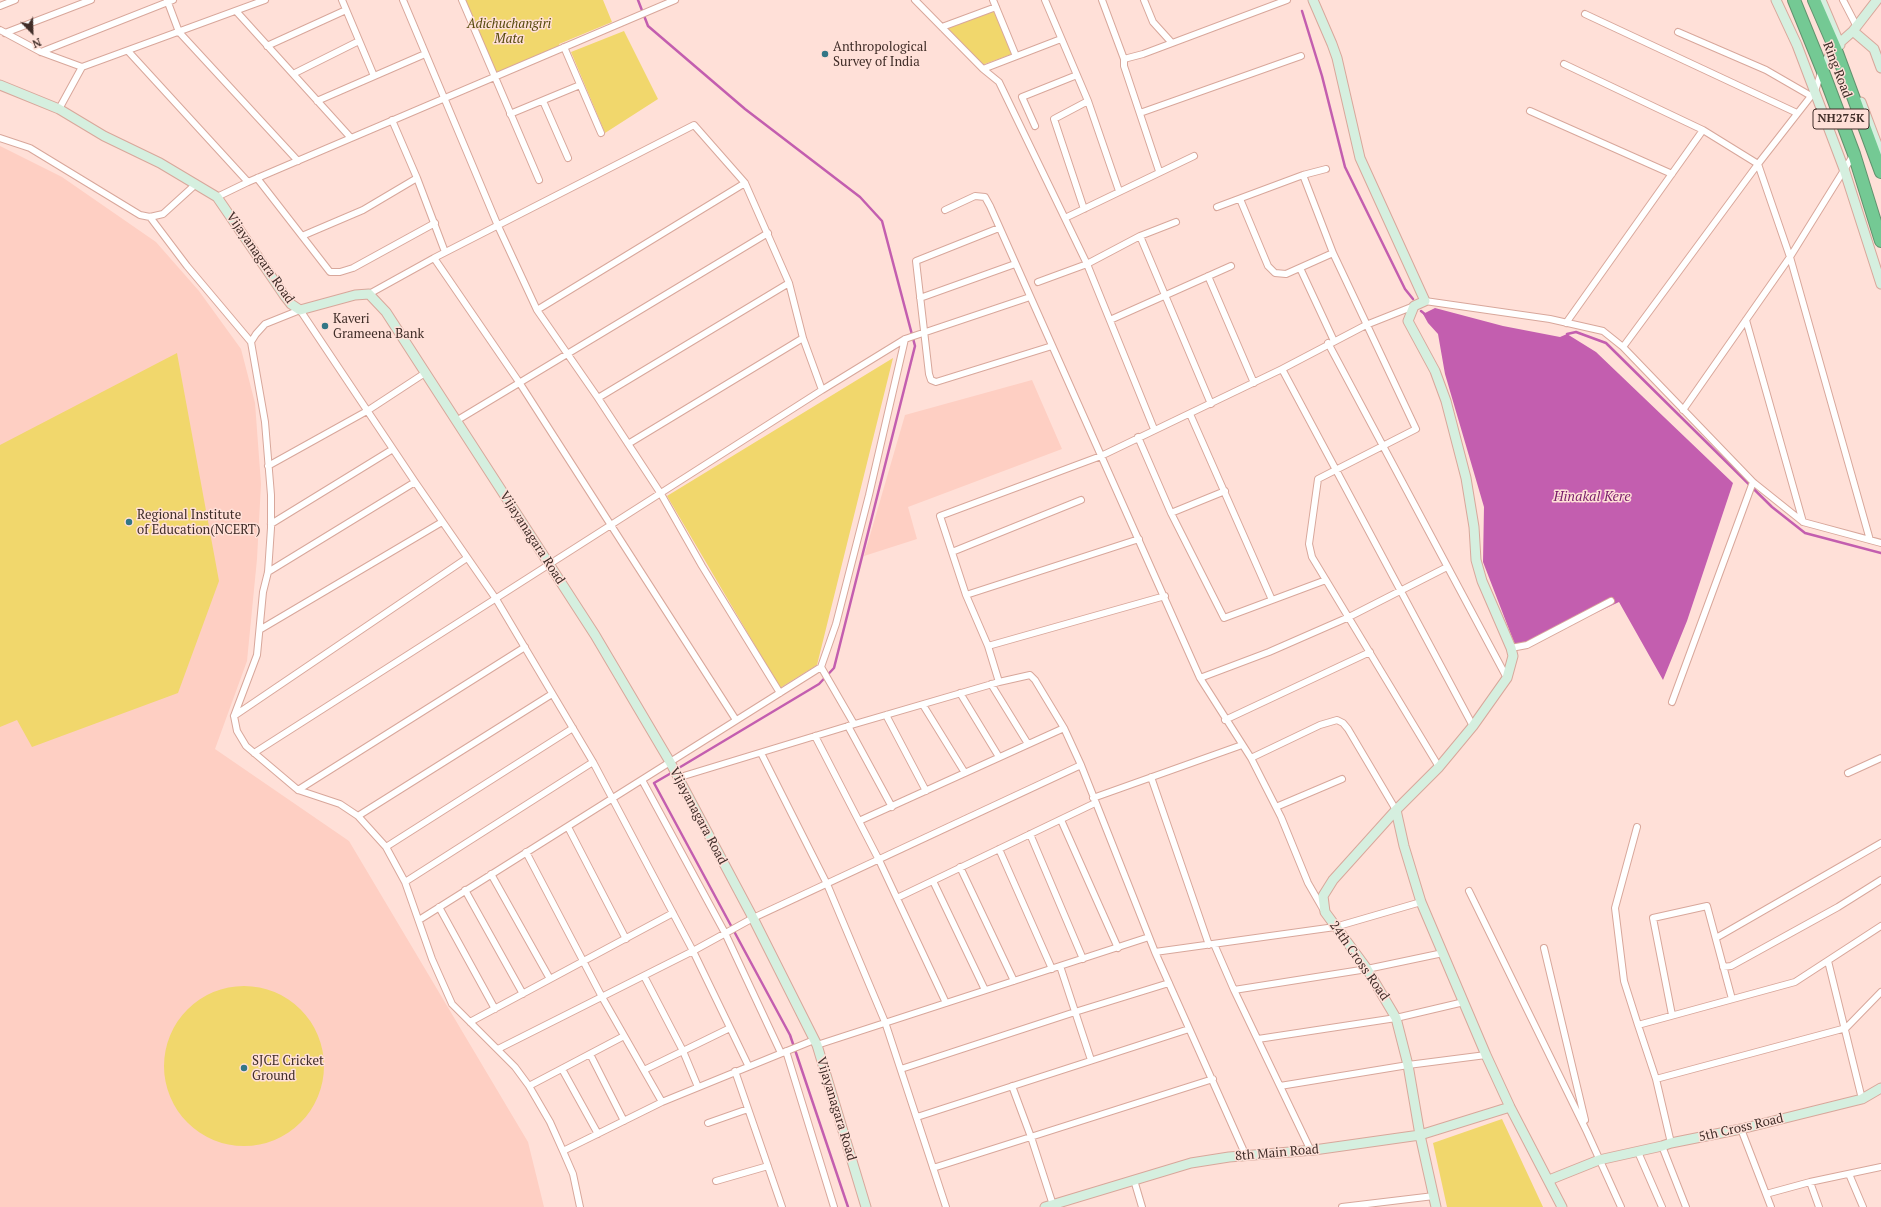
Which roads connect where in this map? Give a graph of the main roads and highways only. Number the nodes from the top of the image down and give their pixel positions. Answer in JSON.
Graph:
{"nodes":[{"id":1,"x":1794,"y":0,"type":"edge"},
{"id":2,"x":1814,"y":0,"type":"edge"},
{"id":3,"x":1881,"y":172,"type":"edge"},
{"id":4,"x":1881,"y":241,"type":"edge"}],
"edges":[{"from":1,"to":4,"type":"highway","name":"Ring Road","number":"NH275K"},
{"from":2,"to":3,"type":"highway","name":"Ring Road","number":"NH275K"}]}
